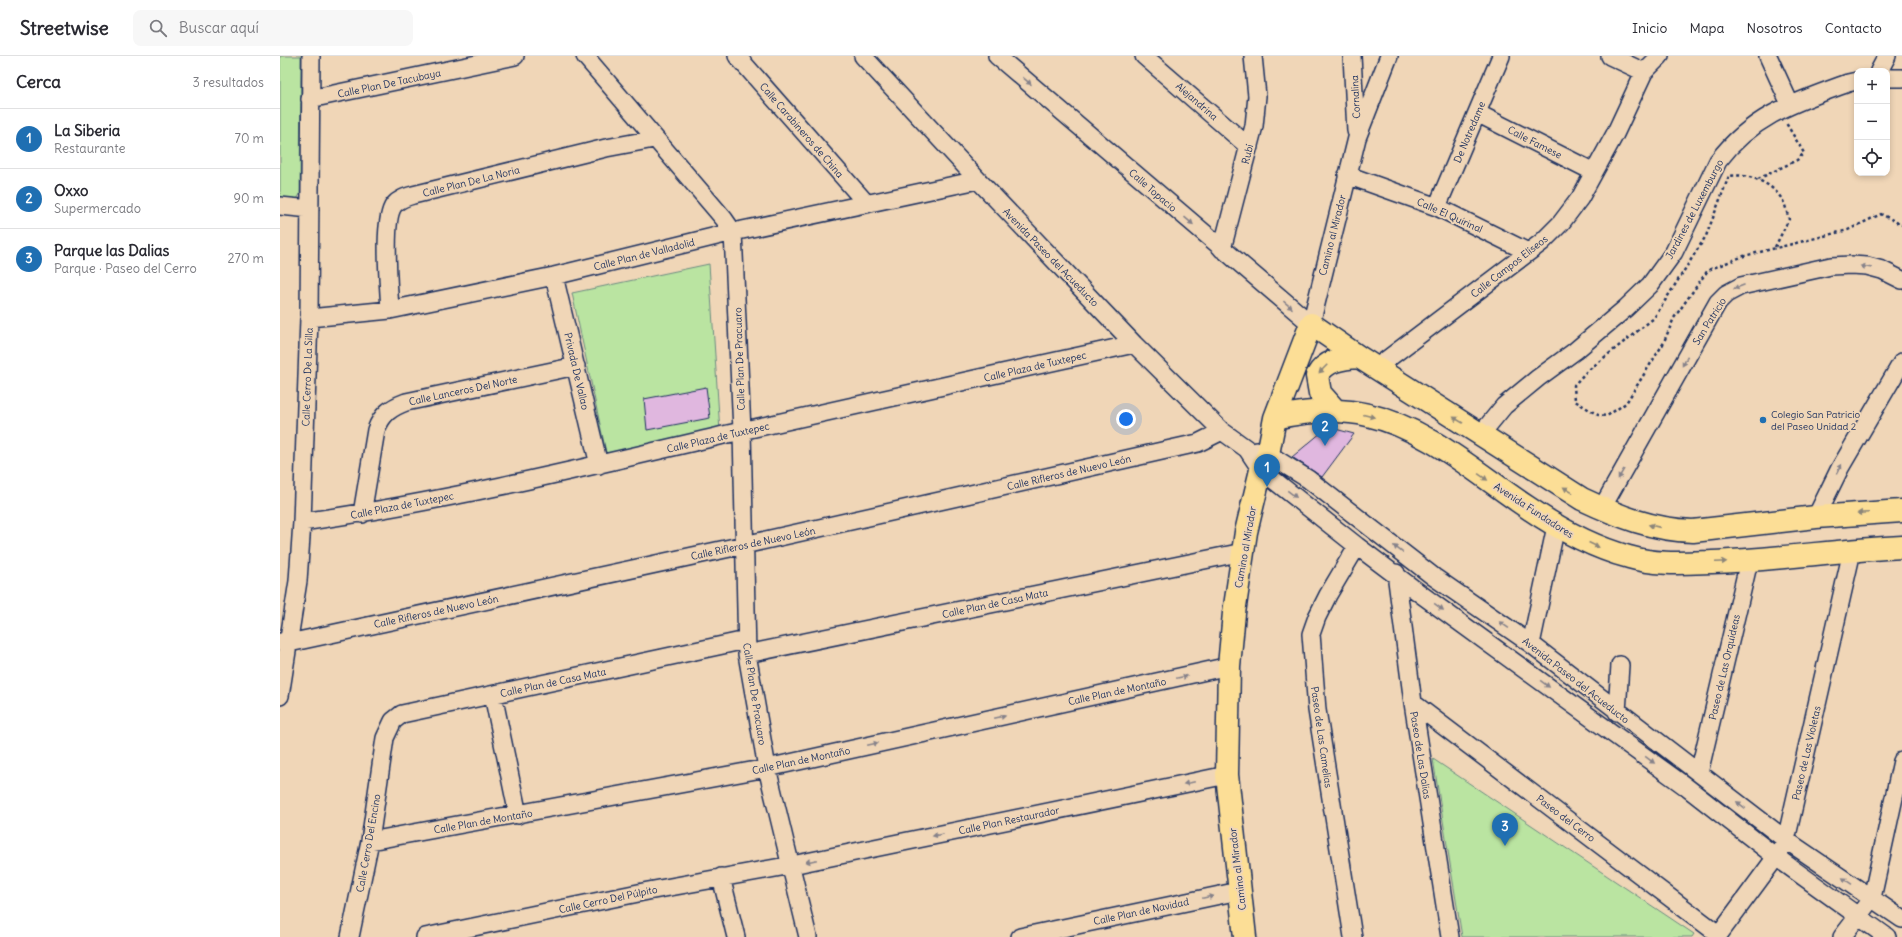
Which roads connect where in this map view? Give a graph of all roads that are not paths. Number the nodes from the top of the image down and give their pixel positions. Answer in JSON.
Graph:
{"nodes":[{"id":1,"x":311,"y":56,"type":"edge"},
{"id":2,"x":515,"y":56,"type":"edge"},
{"id":3,"x":585,"y":56,"type":"edge"},
{"id":4,"x":737,"y":56,"type":"edge"},
{"id":5,"x":863,"y":56,"type":"edge"},
{"id":6,"x":997,"y":56,"type":"edge"},
{"id":7,"x":1144,"y":56,"type":"edge"},
{"id":8,"x":1253,"y":56,"type":"edge"},
{"id":9,"x":1352,"y":56,"type":"edge"},
{"id":10,"x":1390,"y":56,"type":"edge"},
{"id":11,"x":1501,"y":56,"type":"edge"},
{"id":12,"x":1610,"y":56,"type":"edge"},
{"id":13,"x":1660,"y":56,"type":"edge"},
{"id":14,"x":1768,"y":56,"type":"edge"},
{"id":15,"x":1887,"y":56,"type":"edge"},
{"id":16,"x":1881,"y":68,"type":"edge"},
{"id":17,"x":1644,"y":72,"type":"junction"},
{"id":18,"x":1890,"y":78,"type":"edge"},
{"id":19,"x":1902,"y":78,"type":"edge"},
{"id":20,"x":1854,"y":82,"type":"edge"},
{"id":21,"x":310,"y":99,"type":"junction"},
{"id":22,"x":1785,"y":107,"type":"junction"},
{"id":23,"x":1477,"y":112,"type":"junction"},
{"id":24,"x":1357,"y":138,"type":"junction"},
{"id":25,"x":654,"y":139,"type":"junction"},
{"id":26,"x":1249,"y":147,"type":"junction"},
{"id":27,"x":1594,"y":172,"type":"junction"},
{"id":28,"x":1347,"y":175,"type":"junction"},
{"id":29,"x":978,"y":180,"type":"junction"},
{"id":30,"x":867,"y":204,"type":"junction"},
{"id":31,"x":280,"y":206,"type":"edge"},
{"id":32,"x":1437,"y":207,"type":"junction"},
{"id":33,"x":310,"y":209,"type":"junction"},
{"id":34,"x":733,"y":232,"type":"junction"},
{"id":35,"x":1222,"y":249,"type":"junction"},
{"id":36,"x":1528,"y":252,"type":"junction"},
{"id":37,"x":554,"y":276,"type":"junction"},
{"id":38,"x":1902,"y":280,"type":"edge"},
{"id":39,"x":390,"y":310,"type":"junction"},
{"id":40,"x":310,"y":318,"type":"junction"},
{"id":41,"x":1310,"y":324,"type":"junction"},
{"id":42,"x":1134,"y":344,"type":"junction"},
{"id":43,"x":1368,"y":362,"type":"junction"},
{"id":44,"x":1902,"y":362,"type":"edge"},
{"id":45,"x":576,"y":366,"type":"junction"},
{"id":46,"x":1336,"y":411,"type":"junction"},
{"id":47,"x":1275,"y":418,"type":"junction"},
{"id":48,"x":742,"y":431,"type":"junction"},
{"id":49,"x":1222,"y":431,"type":"junction"},
{"id":50,"x":1481,"y":434,"type":"junction"},
{"id":51,"x":1265,"y":462,"type":"junction"},
{"id":52,"x":599,"y":465,"type":"junction"},
{"id":53,"x":1602,"y":508,"type":"junction"},
{"id":54,"x":1902,"y":511,"type":"edge"},
{"id":55,"x":362,"y":514,"type":"junction"},
{"id":56,"x":1816,"y":517,"type":"junction"},
{"id":57,"x":302,"y":522,"type":"junction"},
{"id":58,"x":1556,"y":526,"type":"junction"},
{"id":59,"x":744,"y":545,"type":"junction"},
{"id":60,"x":1357,"y":546,"type":"junction"},
{"id":61,"x":1902,"y":547,"type":"edge"},
{"id":62,"x":1852,"y":551,"type":"junction"},
{"id":63,"x":1243,"y":552,"type":"junction"},
{"id":64,"x":1749,"y":561,"type":"junction"},
{"id":65,"x":1396,"y":574,"type":"junction"},
{"id":66,"x":1434,"y":577,"type":"junction"},
{"id":67,"x":1422,"y":594,"type":"junction"},
{"id":68,"x":285,"y":642,"type":"edge"},
{"id":69,"x":1531,"y":644,"type":"junction"},
{"id":70,"x":746,"y":647,"type":"junction"},
{"id":71,"x":1620,"y":665,"type":"dead end"},
{"id":72,"x":1229,"y":666,"type":"junction"},
{"id":73,"x":493,"y":695,"type":"junction"},
{"id":74,"x":280,"y":696,"type":"edge"},
{"id":75,"x":1413,"y":703,"type":"junction"},
{"id":76,"x":1617,"y":712,"type":"junction"},
{"id":77,"x":384,"y":750,"type":"joint"},
{"id":78,"x":1902,"y":761,"type":"edge"},
{"id":79,"x":767,"y":768,"type":"junction"},
{"id":80,"x":1699,"y":774,"type":"junction"},
{"id":81,"x":1227,"y":775,"type":"junction"},
{"id":82,"x":518,"y":815,"type":"junction"},
{"id":83,"x":1786,"y":840,"type":"junction"},
{"id":84,"x":370,"y":841,"type":"junction"},
{"id":85,"x":1776,"y":857,"type":"junction"},
{"id":86,"x":792,"y":865,"type":"junction"},
{"id":87,"x":722,"y":876,"type":"junction"},
{"id":88,"x":1239,"y":891,"type":"junction"},
{"id":89,"x":1872,"y":898,"type":"junction"},
{"id":90,"x":1858,"y":915,"type":"junction"},
{"id":91,"x":1902,"y":919,"type":"edge"},
{"id":92,"x":1718,"y":935,"type":"edge"},
{"id":93,"x":350,"y":937,"type":"edge"},
{"id":94,"x":426,"y":937,"type":"edge"},
{"id":95,"x":736,"y":937,"type":"edge"},
{"id":96,"x":808,"y":937,"type":"edge"},
{"id":97,"x":1020,"y":937,"type":"edge"},
{"id":98,"x":1245,"y":937,"type":"edge"},
{"id":99,"x":1353,"y":937,"type":"edge"},
{"id":100,"x":1450,"y":937,"type":"edge"},
{"id":101,"x":1842,"y":937,"type":"edge"},
{"id":102,"x":1887,"y":937,"type":"edge"}],
"edges":[{"from":1,"to":21,"type":"street","name":"Calle Cerro De La Silla"},
{"from":2,"to":21,"type":"street","name":"Calle Plan De Tacubaya"},
{"from":3,"to":25,"type":"street"},
{"from":4,"to":30,"type":"street","name":"Calle Carabineros de China"},
{"from":5,"to":29,"type":"street","name":"Avenida Paseo del Acueducto"},
{"from":6,"to":35,"type":"street","name":"Calle Topacio","one_way":true},
{"from":7,"to":26,"type":"street","name":"Alejandrina"},
{"from":8,"to":26,"type":"street","name":"Rubí"},
{"from":9,"to":24,"type":"street","name":"Cornalina"},
{"from":10,"to":24,"type":"street","name":"Camino al Mirador"},
{"from":11,"to":23,"type":"street","name":"De Notredame"},
{"from":12,"to":17,"type":"street"},
{"from":13,"to":17,"type":"street","name":"Calle Campos Elíseos"},
{"from":14,"to":22,"type":"street"},
{"from":15,"to":16,"type":"street"},
{"from":17,"to":27,"type":"street","name":"Calle Campos Elíseos"},
{"from":18,"to":19,"type":"street"},
{"from":20,"to":22,"type":"street","name":"Jardines de Luxemburgo"},
{"from":21,"to":33,"type":"street","name":"Calle Cerro De La Silla"},
{"from":22,"to":50,"type":"street","name":"Jardines de Luxemburgo"},
{"from":23,"to":27,"type":"street","name":"Calle Famese"},
{"from":23,"to":32,"type":"street","name":"De Notredame"},
{"from":24,"to":28,"type":"street","name":"Camino al Mirador"},
{"from":25,"to":34,"type":"street"},
{"from":25,"to":39,"type":"street","name":"Calle Plan De La Noria"},
{"from":26,"to":35,"type":"street","name":"Rubí"},
{"from":27,"to":36,"type":"street","name":"Calle Campos Elíseos"},
{"from":28,"to":32,"type":"street","name":"Calle El Quirinal"},
{"from":28,"to":41,"type":"street","name":"Camino al Mirador"},
{"from":29,"to":30,"type":"street","name":"Calle Plan de Valladolid"},
{"from":29,"to":42,"type":"street","name":"Avenida Paseo del Acueducto"},
{"from":30,"to":34,"type":"street","name":"Calle Plan de Valladolid"},
{"from":31,"to":33,"type":"street"},
{"from":32,"to":36,"type":"street","name":"Calle El Quirinal"},
{"from":33,"to":40,"type":"street","name":"Calle Cerro De La Silla"},
{"from":34,"to":37,"type":"street","name":"Calle Plan de Valladolid"},
{"from":34,"to":48,"type":"street","name":"Calle Plan De Pracuaro"},
{"from":35,"to":41,"type":"street","name":"Calle Topacio","one_way":true},
{"from":36,"to":43,"type":"street","name":"Calle Campos Elíseos"},
{"from":37,"to":39,"type":"street","name":"Calle Plan de Valladolid"},
{"from":37,"to":45,"type":"street","name":"Privada De Vallao"},
{"from":38,"to":53,"type":"street","name":"San Patricio","one_way":true},
{"from":39,"to":40,"type":"street","name":"Calle Plan de Valladolid"},
{"from":40,"to":57,"type":"street","name":"Calle Cerro De La Silla"},
{"from":41,"to":43,"type":"main road"},
{"from":41,"to":47,"type":"main road","name":"Camino al Mirador"},
{"from":42,"to":48,"type":"street","name":"Calle Plaza de Tuxtepec"},
{"from":42,"to":49,"type":"street","name":"Avenida Paseo del Acueducto"},
{"from":43,"to":46,"type":"main road","one_way":true},
{"from":50,"to":43,"type":"main road","one_way":true},
{"from":56,"to":44,"type":"street","one_way":true},
{"from":45,"to":52,"type":"street","name":"Privada De Vallao"},
{"from":45,"to":55,"type":"street","name":"Calle Lanceros Del Norte"},
{"from":46,"to":47,"type":"main road","name":"Avenida Fundadores"},
{"from":46,"to":58,"type":"main road","name":"Avenida Fundadores","one_way":true},
{"from":47,"to":51,"type":"main road","name":"Camino al Mirador"},
{"from":48,"to":52,"type":"street","name":"Calle Plaza de Tuxtepec"},
{"from":48,"to":59,"type":"street","name":"Calle Plan De Pracuaro"},
{"from":49,"to":51,"type":"street","name":"Avenida Paseo del Acueducto"},
{"from":49,"to":59,"type":"street","name":"Calle Rifleros de Nuevo León"},
{"from":53,"to":50,"type":"main road","one_way":true},
{"from":51,"to":60,"type":"street","name":"Avenida Paseo del Acueducto","one_way":true},
{"from":51,"to":63,"type":"main road","name":"Camino al Mirador"},
{"from":66,"to":51,"type":"street","name":"Avenida Paseo del Acueducto","one_way":true},
{"from":52,"to":55,"type":"street","name":"Calle Plaza de Tuxtepec"},
{"from":56,"to":53,"type":"main road","one_way":true},
{"from":54,"to":56,"type":"main road","one_way":true},
{"from":55,"to":57,"type":"street","name":"Calle Plaza de Tuxtepec"},
{"from":57,"to":68,"type":"street","name":"Calle Cerro De La Silla"},
{"from":58,"to":64,"type":"main road","name":"Avenida Fundadores","one_way":true},
{"from":58,"to":69,"type":"street"},
{"from":59,"to":68,"type":"street","name":"Calle Rifleros de Nuevo León"},
{"from":59,"to":70,"type":"street","name":"Calle Plan De Pracuaro"},
{"from":60,"to":65,"type":"street","name":"Avenida Paseo del Acueducto"},
{"from":60,"to":99,"type":"street","name":"Paseo de Las Camelias"},
{"from":61,"to":62,"type":"main road","name":"Avenida Fundadores"},
{"from":62,"to":64,"type":"main road","name":"Avenida Fundadores"},
{"from":62,"to":83,"type":"street","name":"Paseo de Las Violetas"},
{"from":63,"to":70,"type":"street","name":"Calle Plan de Casa Mata"},
{"from":63,"to":72,"type":"main road","name":"Camino al Mirador"},
{"from":64,"to":80,"type":"street","name":"Paseo de Las Orquídeas"},
{"from":65,"to":67,"type":"street","name":"Avenida Paseo del Acueducto"},
{"from":65,"to":75,"type":"street","name":"Paseo de Las Dalias"},
{"from":66,"to":67,"type":"street"},
{"from":69,"to":66,"type":"street","name":"Avenida Paseo del Acueducto","one_way":true},
{"from":67,"to":85,"type":"street","name":"Avenida Paseo del Acueducto","one_way":true},
{"from":68,"to":74,"type":"street","name":"Calle Cerro De La Silla"},
{"from":69,"to":76,"type":"street","name":"Avenida Paseo del Acueducto"},
{"from":70,"to":73,"type":"street","name":"Calle Plan de Casa Mata"},
{"from":70,"to":79,"type":"street","name":"Calle Plan De Pracuaro"},
{"from":71,"to":76,"type":"street"},
{"from":79,"to":72,"type":"street","name":"Calle Plan de Montaño","one_way":true},
{"from":72,"to":81,"type":"main road","name":"Camino al Mirador"},
{"from":73,"to":77,"type":"street","name":"Calle Plan de Casa Mata"},
{"from":73,"to":82,"type":"street"},
{"from":75,"to":92,"type":"street","name":"Paseo del Cerro"},
{"from":75,"to":100,"type":"street","name":"Paseo de Las Dalias"},
{"from":76,"to":80,"type":"street","name":"Avenida Paseo del Acueducto"},
{"from":77,"to":84,"type":"street","name":"Calle Cerro Del Encino"},
{"from":78,"to":89,"type":"street"},
{"from":79,"to":82,"type":"street","name":"Calle Plan de Montaño"},
{"from":79,"to":86,"type":"street","name":"Calle Plan De Pracuaro"},
{"from":83,"to":80,"type":"street","name":"Avenida Paseo del Acueducto","one_way":true},
{"from":81,"to":86,"type":"street","name":"Calle Plan Restaurador","one_way":true},
{"from":81,"to":88,"type":"main road","name":"Camino al Mirador"},
{"from":82,"to":84,"type":"street","name":"Calle Plan de Montaño"},
{"from":83,"to":85,"type":"street","name":"Paseo de Las Violetas"},
{"from":89,"to":83,"type":"street","name":"Avenida Paseo del Acueducto","one_way":true},
{"from":84,"to":93,"type":"street","name":"Calle Cerro Del Encino"},
{"from":85,"to":90,"type":"street","name":"Avenida Paseo del Acueducto"},
{"from":85,"to":92,"type":"street","name":"Paseo de Las Violetas"},
{"from":86,"to":87,"type":"street","name":"Calle Cerro Del Púlpito"},
{"from":86,"to":96,"type":"street","name":"Calle Plan De Pracuaro"},
{"from":87,"to":94,"type":"street","name":"Calle Cerro Del Púlpito"},
{"from":87,"to":95,"type":"street"},
{"from":97,"to":88,"type":"street","name":"Calle Plan de Navidad","one_way":true},
{"from":88,"to":98,"type":"main road","name":"Camino al Mirador"},
{"from":89,"to":90,"type":"street"},
{"from":89,"to":91,"type":"street","name":"Avenida Paseo del Acueducto"},
{"from":90,"to":101,"type":"street"},
{"from":90,"to":102,"type":"street","name":"Avenida Paseo del Acueducto"}]}
